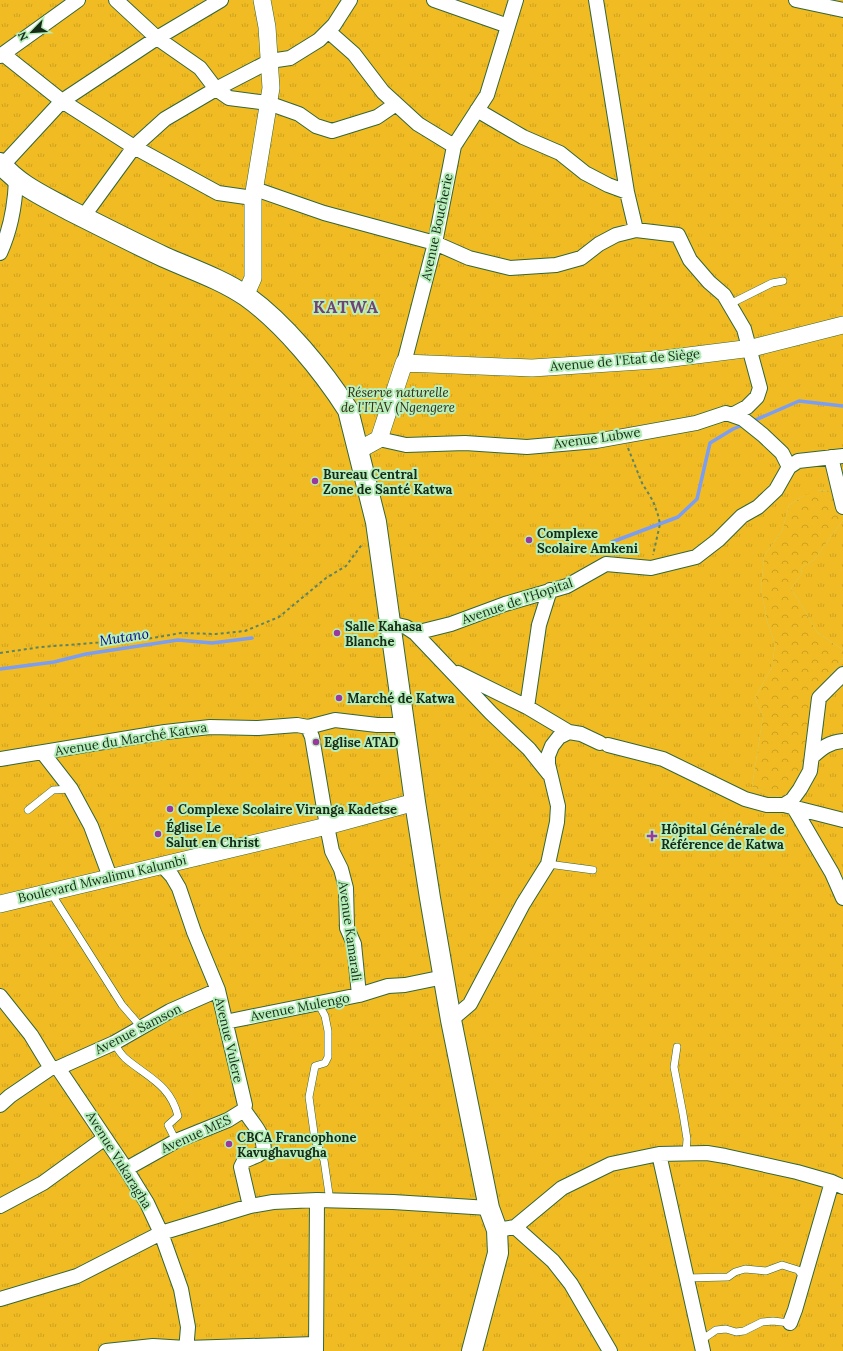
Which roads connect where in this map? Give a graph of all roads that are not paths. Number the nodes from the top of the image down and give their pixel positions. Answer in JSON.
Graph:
{"nodes":[{"id":1,"x":78,"y":0,"type":"edge"},
{"id":2,"x":116,"y":0,"type":"edge"},
{"id":3,"x":222,"y":0,"type":"edge"},
{"id":4,"x":262,"y":0,"type":"edge"},
{"id":5,"x":350,"y":0,"type":"edge"},
{"id":6,"x":434,"y":0,"type":"edge"},
{"id":7,"x":516,"y":0,"type":"edge"},
{"id":8,"x":596,"y":0,"type":"edge"},
{"id":9,"x":796,"y":0,"type":"edge"},
{"id":10,"x":843,"y":10,"type":"edge"},
{"id":11,"x":508,"y":26,"type":"junction"},
{"id":12,"x":328,"y":31,"type":"junction"},
{"id":13,"x":157,"y":38,"type":"junction"},
{"id":14,"x":2,"y":55,"type":"edge"},
{"id":15,"x":270,"y":61,"type":"junction"},
{"id":16,"x":216,"y":89,"type":"junction"},
{"id":17,"x":62,"y":100,"type":"junction"},
{"id":18,"x":268,"y":103,"type":"junction"},
{"id":19,"x":396,"y":104,"type":"junction"},
{"id":20,"x":478,"y":110,"type":"junction"},
{"id":21,"x":454,"y":146,"type":"junction"},
{"id":22,"x":134,"y":147,"type":"junction"},
{"id":23,"x":1,"y":164,"type":"edge"},
{"id":24,"x":16,"y":180,"type":"junction"},
{"id":25,"x":628,"y":192,"type":"junction"},
{"id":26,"x":254,"y":193,"type":"junction"},
{"id":27,"x":84,"y":217,"type":"junction"},
{"id":28,"x":636,"y":230,"type":"junction"},
{"id":29,"x":435,"y":244,"type":"junction"},
{"id":30,"x":0,"y":253,"type":"edge"},
{"id":31,"x":783,"y":281,"type":"dead end"},
{"id":32,"x":245,"y":296,"type":"junction"},
{"id":33,"x":730,"y":304,"type":"junction"},
{"id":34,"x":843,"y":325,"type":"edge"},
{"id":35,"x":748,"y":349,"type":"junction"},
{"id":36,"x":404,"y":363,"type":"junction"},
{"id":37,"x":732,"y":415,"type":"junction"},
{"id":38,"x":379,"y":439,"type":"junction"},
{"id":39,"x":359,"y":450,"type":"junction"},
{"id":40,"x":837,"y":457,"type":"edge"},
{"id":41,"x":789,"y":467,"type":"junction"},
{"id":42,"x":843,"y":507,"type":"edge"},
{"id":43,"x":550,"y":590,"type":"junction"},
{"id":44,"x":389,"y":623,"type":"junction"},
{"id":45,"x":415,"y":633,"type":"junction"},
{"id":46,"x":448,"y":667,"type":"junction"},
{"id":47,"x":843,"y":674,"type":"edge"},
{"id":48,"x":527,"y":707,"type":"junction"},
{"id":49,"x":405,"y":725,"type":"junction"},
{"id":50,"x":308,"y":727,"type":"junction"},
{"id":51,"x":569,"y":732,"type":"junction"},
{"id":52,"x":843,"y":741,"type":"edge"},
{"id":53,"x":43,"y":753,"type":"junction"},
{"id":54,"x":812,"y":757,"type":"junction"},
{"id":55,"x":0,"y":759,"type":"edge"},
{"id":56,"x":549,"y":774,"type":"junction"},
{"id":57,"x":71,"y":789,"type":"junction"},
{"id":58,"x":414,"y":802,"type":"junction"},
{"id":59,"x":789,"y":806,"type":"junction"},
{"id":60,"x":28,"y":810,"type":"dead end"},
{"id":61,"x":843,"y":820,"type":"edge"},
{"id":62,"x":326,"y":826,"type":"junction"},
{"id":63,"x":548,"y":864,"type":"junction"},
{"id":64,"x":162,"y":865,"type":"junction"},
{"id":65,"x":593,"y":870,"type":"dead end"},
{"id":66,"x":110,"y":877,"type":"junction"},
{"id":67,"x":49,"y":891,"type":"junction"},
{"id":68,"x":843,"y":898,"type":"edge"},
{"id":69,"x":0,"y":904,"type":"edge"},
{"id":70,"x":444,"y":977,"type":"junction"},
{"id":71,"x":218,"y":990,"type":"junction"},
{"id":72,"x":359,"y":995,"type":"junction"},
{"id":73,"x":0,"y":996,"type":"edge"},
{"id":74,"x":318,"y":1003,"type":"junction"},
{"id":75,"x":451,"y":1020,"type":"junction"},
{"id":76,"x":225,"y":1022,"type":"junction"},
{"id":77,"x":141,"y":1027,"type":"junction"},
{"id":78,"x":114,"y":1043,"type":"junction"},
{"id":79,"x":677,"y":1047,"type":"dead end"},
{"id":80,"x":54,"y":1068,"type":"junction"},
{"id":81,"x":0,"y":1105,"type":"edge"},
{"id":82,"x":244,"y":1110,"type":"junction"},
{"id":83,"x":105,"y":1138,"type":"junction"},
{"id":84,"x":176,"y":1141,"type":"junction"},
{"id":85,"x":686,"y":1153,"type":"junction"},
{"id":86,"x":659,"y":1154,"type":"junction"},
{"id":87,"x":126,"y":1169,"type":"junction"},
{"id":88,"x":838,"y":1185,"type":"edge"},
{"id":89,"x":323,"y":1200,"type":"junction"},
{"id":90,"x":0,"y":1206,"type":"edge"},
{"id":91,"x":250,"y":1206,"type":"junction"},
{"id":92,"x":489,"y":1208,"type":"junction"},
{"id":93,"x":506,"y":1228,"type":"junction"},
{"id":94,"x":161,"y":1233,"type":"junction"},
{"id":95,"x":686,"y":1278,"type":"junction"},
{"id":96,"x":804,"y":1278,"type":"junction"},
{"id":97,"x":0,"y":1299,"type":"edge"},
{"id":98,"x":790,"y":1323,"type":"joint"},
{"id":99,"x":701,"y":1346,"type":"edge"},
{"id":100,"x":315,"y":1348,"type":"edge"},
{"id":101,"x":186,"y":1349,"type":"edge"},
{"id":102,"x":106,"y":1351,"type":"edge"},
{"id":103,"x":472,"y":1351,"type":"edge"},
{"id":104,"x":610,"y":1351,"type":"edge"}],
"edges":[{"from":1,"to":14,"type":"street"},
{"from":2,"to":13,"type":"street"},
{"from":3,"to":13,"type":"street"},
{"from":4,"to":15,"type":"street"},
{"from":5,"to":12,"type":"street"},
{"from":6,"to":11,"type":"street"},
{"from":7,"to":11,"type":"street","name":"Avenue Boucherie"},
{"from":8,"to":25,"type":"street"},
{"from":9,"to":10,"type":"street"},
{"from":11,"to":20,"type":"street","name":"Avenue Boucherie"},
{"from":12,"to":15,"type":"street"},
{"from":12,"to":19,"type":"street"},
{"from":13,"to":16,"type":"street"},
{"from":13,"to":17,"type":"street"},
{"from":14,"to":17,"type":"street"},
{"from":15,"to":16,"type":"street"},
{"from":15,"to":18,"type":"street"},
{"from":16,"to":18,"type":"street"},
{"from":16,"to":22,"type":"street"},
{"from":17,"to":22,"type":"street"},
{"from":17,"to":23,"type":"street"},
{"from":18,"to":19,"type":"street"},
{"from":18,"to":26,"type":"street"},
{"from":19,"to":21,"type":"street"},
{"from":20,"to":21,"type":"street","name":"Avenue Boucherie"},
{"from":20,"to":25,"type":"street"},
{"from":21,"to":29,"type":"street","name":"Avenue Boucherie"},
{"from":22,"to":26,"type":"street"},
{"from":22,"to":27,"type":"street"},
{"from":23,"to":24,"type":"main road"},
{"from":24,"to":27,"type":"main road"},
{"from":24,"to":30,"type":"street"},
{"from":25,"to":28,"type":"street"},
{"from":26,"to":29,"type":"street"},
{"from":26,"to":32,"type":"street"},
{"from":27,"to":32,"type":"main road"},
{"from":28,"to":29,"type":"street"},
{"from":28,"to":33,"type":"street"},
{"from":29,"to":36,"type":"street","name":"Avenue Boucherie"},
{"from":31,"to":33,"type":"lane"},
{"from":32,"to":39,"type":"main road"},
{"from":33,"to":35,"type":"street"},
{"from":34,"to":35,"type":"street","name":"Avenue de l'Etat de Siège"},
{"from":35,"to":36,"type":"street","name":"Avenue de l'Etat de Siège"},
{"from":35,"to":37,"type":"street","name":"Avenue Lubwe"},
{"from":36,"to":38,"type":"street","name":"Avenue Boucherie"},
{"from":37,"to":38,"type":"street","name":"Avenue Lubwe"},
{"from":37,"to":41,"type":"street"},
{"from":38,"to":39,"type":"street"},
{"from":39,"to":44,"type":"main road"},
{"from":40,"to":41,"type":"street"},
{"from":40,"to":42,"type":"street"},
{"from":41,"to":43,"type":"street","name":"Avenue de l'Hopital"},
{"from":43,"to":45,"type":"street","name":"Avenue de l'Hopital"},
{"from":43,"to":48,"type":"street"},
{"from":44,"to":45,"type":"street"},
{"from":44,"to":49,"type":"main road"},
{"from":45,"to":46,"type":"street"},
{"from":46,"to":48,"type":"street"},
{"from":46,"to":56,"type":"street"},
{"from":47,"to":54,"type":"street"},
{"from":48,"to":51,"type":"street"},
{"from":49,"to":50,"type":"street","name":"Avenue du Marché Katwa"},
{"from":49,"to":58,"type":"main road"},
{"from":50,"to":53,"type":"street","name":"Avenue du Marché Katwa"},
{"from":50,"to":62,"type":"street","name":"Avenue Kamarali"},
{"from":51,"to":56,"type":"street"},
{"from":51,"to":59,"type":"street"},
{"from":52,"to":54,"type":"street"},
{"from":53,"to":55,"type":"street","name":"Avenue du Marché Katwa"},
{"from":53,"to":57,"type":"street"},
{"from":54,"to":59,"type":"street"},
{"from":56,"to":63,"type":"street"},
{"from":57,"to":60,"type":"lane"},
{"from":57,"to":66,"type":"street"},
{"from":58,"to":62,"type":"street","name":"Boulevard Mwalimu Kalumbi"},
{"from":58,"to":70,"type":"main road"},
{"from":59,"to":61,"type":"street"},
{"from":59,"to":68,"type":"street"},
{"from":62,"to":64,"type":"street","name":"Boulevard Mwalimu Kalumbi"},
{"from":62,"to":72,"type":"street","name":"Avenue Kamarali"},
{"from":63,"to":65,"type":"lane"},
{"from":63,"to":75,"type":"street"},
{"from":64,"to":66,"type":"street","name":"Boulevard Mwalimu Kalumbi"},
{"from":64,"to":71,"type":"street","name":"Avenue Vulere"},
{"from":66,"to":67,"type":"street","name":"Boulevard Mwalimu Kalumbi"},
{"from":67,"to":69,"type":"street","name":"Boulevard Mwalimu Kalumbi"},
{"from":67,"to":77,"type":"lane"},
{"from":70,"to":72,"type":"street","name":"Avenue Mulengo"},
{"from":70,"to":75,"type":"main road"},
{"from":71,"to":76,"type":"street","name":"Avenue Vulere"},
{"from":71,"to":77,"type":"street","name":"Avenue Samson"},
{"from":72,"to":74,"type":"street","name":"Avenue Mulengo"},
{"from":73,"to":80,"type":"street","name":"Avenue Vukaragha"},
{"from":74,"to":76,"type":"street","name":"Avenue Mulengo"},
{"from":74,"to":89,"type":"lane"},
{"from":75,"to":92,"type":"main road"},
{"from":76,"to":82,"type":"street","name":"Avenue Vulere"},
{"from":77,"to":78,"type":"street","name":"Avenue Samson"},
{"from":78,"to":80,"type":"street","name":"Avenue Samson"},
{"from":78,"to":84,"type":"lane"},
{"from":79,"to":85,"type":"lane"},
{"from":80,"to":81,"type":"street","name":"Avenue Samson"},
{"from":80,"to":83,"type":"street","name":"Avenue Vukaragha"},
{"from":82,"to":84,"type":"street","name":"Avenue MES"},
{"from":82,"to":91,"type":"street"},
{"from":83,"to":87,"type":"street","name":"Avenue Vukaragha"},
{"from":83,"to":90,"type":"street"},
{"from":84,"to":87,"type":"street","name":"Avenue MES"},
{"from":85,"to":86,"type":"street"},
{"from":85,"to":88,"type":"street"},
{"from":86,"to":93,"type":"street"},
{"from":86,"to":95,"type":"street"},
{"from":87,"to":94,"type":"street","name":"Avenue Vukaragha"},
{"from":88,"to":96,"type":"street"},
{"from":89,"to":91,"type":"street"},
{"from":89,"to":92,"type":"street"},
{"from":89,"to":100,"type":"street"},
{"from":91,"to":94,"type":"street"},
{"from":92,"to":93,"type":"main road"},
{"from":93,"to":103,"type":"main road"},
{"from":93,"to":104,"type":"street"},
{"from":94,"to":97,"type":"street"},
{"from":94,"to":101,"type":"street","name":"Avenue Vukaragha"},
{"from":95,"to":96,"type":"lane"},
{"from":95,"to":99,"type":"street"},
{"from":96,"to":98,"type":"street"},
{"from":98,"to":99,"type":"lane"},
{"from":100,"to":101,"type":"street"},
{"from":101,"to":102,"type":"street"}]}
